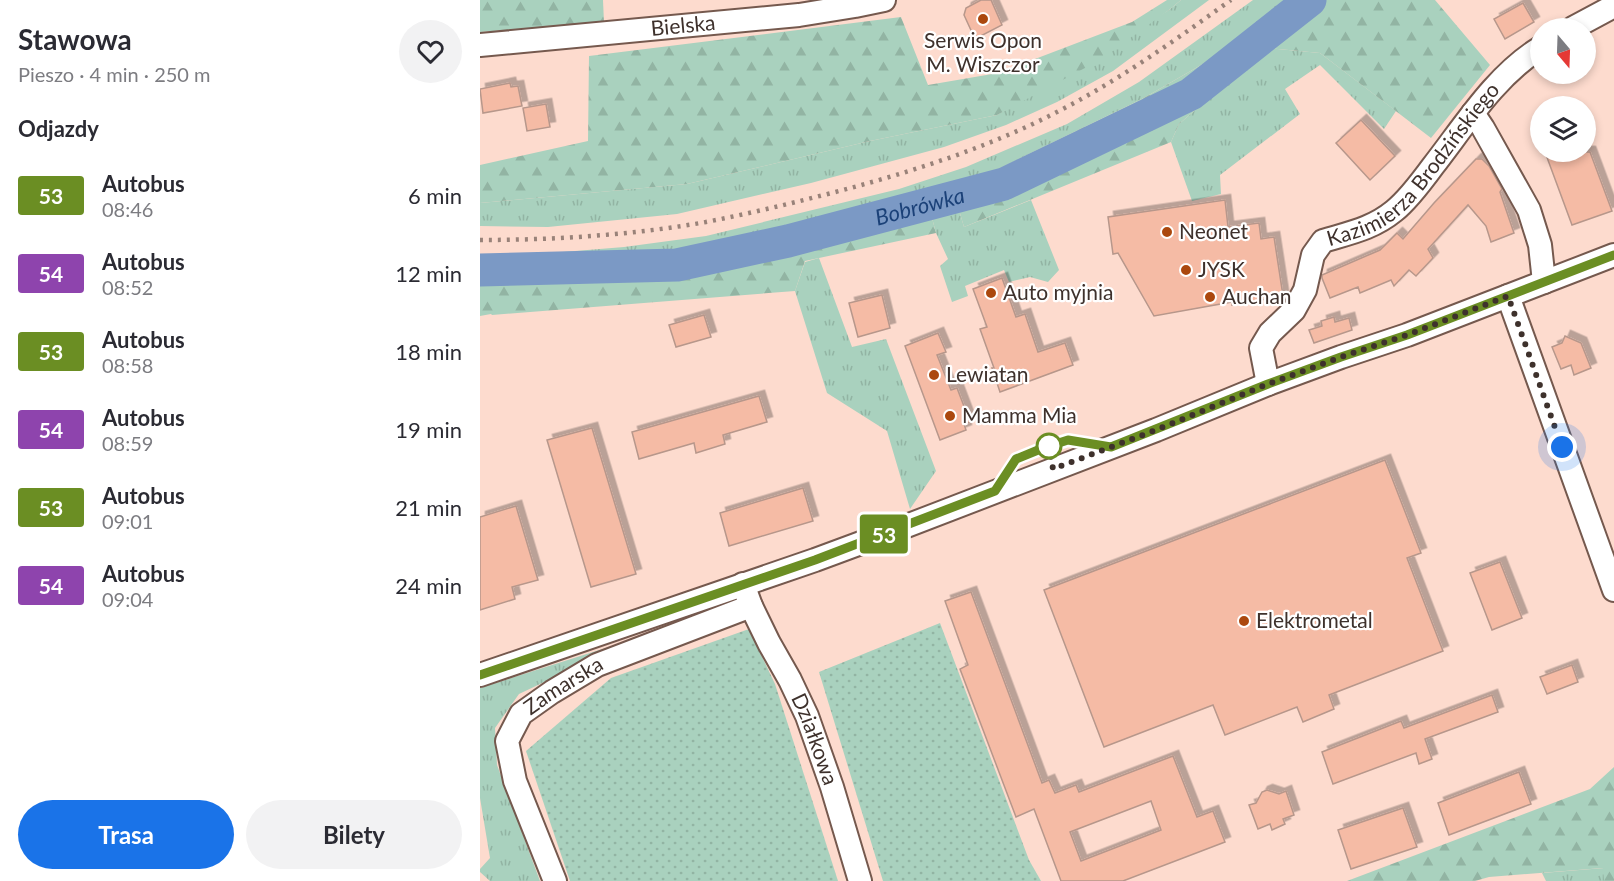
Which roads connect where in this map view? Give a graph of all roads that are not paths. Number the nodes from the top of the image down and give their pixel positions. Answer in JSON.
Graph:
{"nodes":[{"id":1,"x":885,"y":0,"type":"edge"},
{"id":2,"x":1614,"y":6,"type":"edge"},
{"id":3,"x":1592,"y":18,"type":"edge"},
{"id":4,"x":480,"y":45,"type":"edge"},
{"id":5,"x":1530,"y":56,"type":"edge"},
{"id":6,"x":1473,"y":113,"type":"junction"},
{"id":7,"x":1614,"y":255,"type":"edge"},
{"id":8,"x":1544,"y":282,"type":"junction"},
{"id":9,"x":1508,"y":296,"type":"junction"},
{"id":10,"x":1268,"y":384,"type":"junction"},
{"id":11,"x":743,"y":584,"type":"junction"},
{"id":12,"x":1614,"y":590,"type":"edge"},
{"id":13,"x":751,"y":606,"type":"junction"},
{"id":14,"x":480,"y":675,"type":"edge"},
{"id":15,"x":555,"y":881,"type":"edge"},
{"id":16,"x":860,"y":881,"type":"edge"}],
"edges":[{"from":1,"to":4,"type":"street","name":"Bielska"},
{"from":2,"to":3,"type":"street"},
{"from":5,"to":6,"type":"street","name":"Kazimierza Brodzińskiego"},
{"from":6,"to":8,"type":"street"},
{"from":6,"to":10,"type":"street","name":"Kazimierza Brodzińskiego"},
{"from":7,"to":8,"type":"street"},
{"from":8,"to":9,"type":"street"},
{"from":9,"to":10,"type":"street"},
{"from":9,"to":12,"type":"street"},
{"from":10,"to":11,"type":"street"},
{"from":11,"to":13,"type":"street"},
{"from":11,"to":14,"type":"street"},
{"from":13,"to":15,"type":"street","name":"Zamarska"},
{"from":13,"to":16,"type":"street","name":"Działkowa"}]}
